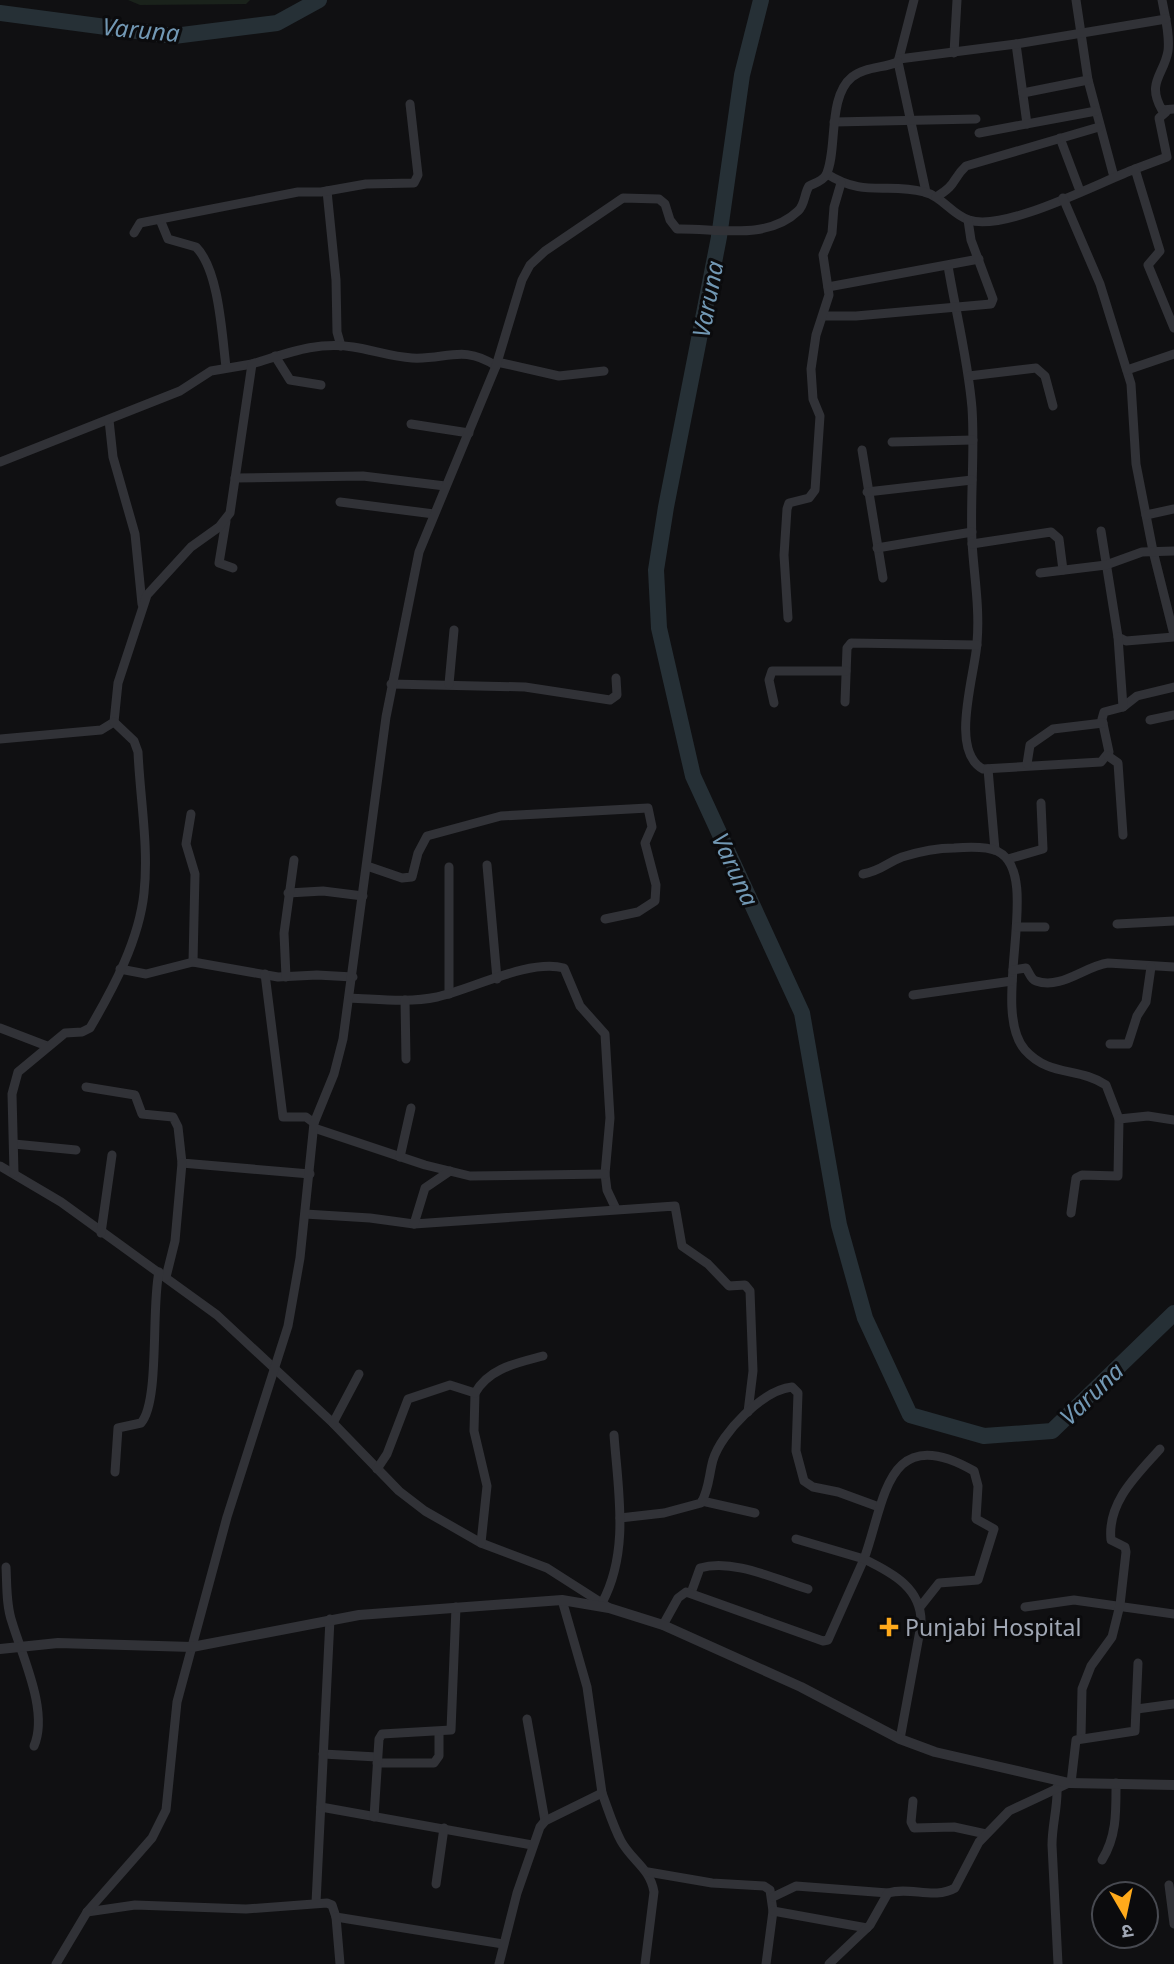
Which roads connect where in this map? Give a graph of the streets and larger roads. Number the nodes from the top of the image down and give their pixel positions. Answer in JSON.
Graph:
{"nodes":[{"id":1,"x":914,"y":0,"type":"edge"},
{"id":2,"x":957,"y":0,"type":"edge"},
{"id":3,"x":1076,"y":0,"type":"edge"},
{"id":4,"x":1162,"y":0,"type":"edge"},
{"id":5,"x":1168,"y":15,"type":"edge"},
{"id":6,"x":1080,"y":32,"type":"junction"},
{"id":7,"x":1016,"y":44,"type":"junction"},
{"id":8,"x":954,"y":53,"type":"junction"},
{"id":9,"x":899,"y":60,"type":"junction"},
{"id":10,"x":1088,"y":80,"type":"junction"},
{"id":11,"x":1023,"y":93,"type":"junction"},
{"id":12,"x":410,"y":104,"type":"dead end"},
{"id":13,"x":1170,"y":110,"type":"edge"},
{"id":14,"x":1096,"y":111,"type":"junction"},
{"id":15,"x":976,"y":119,"type":"dead end"},
{"id":16,"x":834,"y":122,"type":"junction"},
{"id":17,"x":911,"y":123,"type":"junction"},
{"id":18,"x":1027,"y":124,"type":"junction"},
{"id":19,"x":1099,"y":127,"type":"junction"},
{"id":20,"x":979,"y":133,"type":"dead end"},
{"id":21,"x":1060,"y":138,"type":"junction"},
{"id":22,"x":1136,"y":169,"type":"junction"},
{"id":23,"x":827,"y":174,"type":"junction"},
{"id":24,"x":1114,"y":177,"type":"junction"},
{"id":25,"x":841,"y":183,"type":"junction"},
{"id":26,"x":327,"y":191,"type":"junction"},
{"id":27,"x":1080,"y":191,"type":"junction"},
{"id":28,"x":926,"y":192,"type":"junction"},
{"id":29,"x":936,"y":197,"type":"junction"},
{"id":30,"x":1063,"y":198,"type":"junction"},
{"id":31,"x":968,"y":220,"type":"junction"},
{"id":32,"x":161,"y":222,"type":"junction"},
{"id":33,"x":134,"y":233,"type":"dead end"},
{"id":34,"x":979,"y":259,"type":"junction"},
{"id":35,"x":948,"y":266,"type":"junction"},
{"id":36,"x":828,"y":287,"type":"junction"},
{"id":37,"x":955,"y":308,"type":"junction"},
{"id":38,"x":824,"y":316,"type":"junction"},
{"id":39,"x":1174,"y":328,"type":"edge"},
{"id":40,"x":341,"y":346,"type":"junction"},
{"id":41,"x":1174,"y":354,"type":"edge"},
{"id":42,"x":275,"y":356,"type":"junction"},
{"id":43,"x":252,"y":364,"type":"junction"},
{"id":44,"x":496,"y":364,"type":"junction"},
{"id":45,"x":226,"y":367,"type":"junction"},
{"id":46,"x":604,"y":370,"type":"dead end"},
{"id":47,"x":1127,"y":370,"type":"junction"},
{"id":48,"x":969,"y":376,"type":"junction"},
{"id":49,"x":321,"y":385,"type":"dead end"},
{"id":50,"x":1054,"y":406,"type":"dead end"},
{"id":51,"x":109,"y":420,"type":"junction"},
{"id":52,"x":411,"y":424,"type":"dead end"},
{"id":53,"x":469,"y":433,"type":"junction"},
{"id":54,"x":973,"y":440,"type":"junction"},
{"id":55,"x":892,"y":442,"type":"dead end"},
{"id":56,"x":862,"y":450,"type":"dead end"},
{"id":57,"x":0,"y":462,"type":"edge"},
{"id":58,"x":235,"y":478,"type":"junction"},
{"id":59,"x":972,"y":480,"type":"junction"},
{"id":60,"x":445,"y":486,"type":"junction"},
{"id":61,"x":867,"y":492,"type":"junction"},
{"id":62,"x":340,"y":502,"type":"dead end"},
{"id":63,"x":1174,"y":509,"type":"edge"},
{"id":64,"x":434,"y":514,"type":"junction"},
{"id":65,"x":1146,"y":514,"type":"junction"},
{"id":66,"x":226,"y":521,"type":"junction"},
{"id":67,"x":1101,"y":531,"type":"dead end"},
{"id":68,"x":972,"y":532,"type":"junction"},
{"id":69,"x":972,"y":544,"type":"junction"},
{"id":70,"x":877,"y":548,"type":"junction"},
{"id":71,"x":1153,"y":551,"type":"junction"},
{"id":72,"x":1174,"y":551,"type":"edge"},
{"id":73,"x":1107,"y":565,"type":"junction"},
{"id":74,"x":233,"y":568,"type":"dead end"},
{"id":75,"x":1063,"y":570,"type":"junction"},
{"id":76,"x":1040,"y":573,"type":"dead end"},
{"id":77,"x":883,"y":578,"type":"dead end"},
{"id":78,"x":142,"y":607,"type":"junction"},
{"id":79,"x":788,"y":618,"type":"dead end"},
{"id":80,"x":454,"y":630,"type":"dead end"},
{"id":81,"x":1174,"y":636,"type":"edge"},
{"id":82,"x":1118,"y":637,"type":"junction"},
{"id":83,"x":977,"y":645,"type":"junction"},
{"id":84,"x":846,"y":671,"type":"junction"},
{"id":85,"x":616,"y":678,"type":"dead end"},
{"id":86,"x":391,"y":684,"type":"junction"},
{"id":87,"x":449,"y":684,"type":"junction"},
{"id":88,"x":1174,"y":687,"type":"edge"},
{"id":89,"x":845,"y":702,"type":"dead end"},
{"id":90,"x":774,"y":704,"type":"dead end"},
{"id":91,"x":1123,"y":708,"type":"junction"},
{"id":92,"x":1174,"y":715,"type":"edge"},
{"id":93,"x":1150,"y":720,"type":"dead end"},
{"id":94,"x":114,"y":722,"type":"junction"},
{"id":95,"x":1103,"y":723,"type":"junction"},
{"id":96,"x":0,"y":738,"type":"edge"},
{"id":97,"x":1108,"y":756,"type":"junction"},
{"id":98,"x":1027,"y":764,"type":"junction"},
{"id":99,"x":988,"y":769,"type":"junction"},
{"id":100,"x":1041,"y":803,"type":"dead end"},
{"id":101,"x":191,"y":814,"type":"dead end"},
{"id":102,"x":1123,"y":835,"type":"dead end"},
{"id":103,"x":995,"y":849,"type":"junction"},
{"id":104,"x":294,"y":859,"type":"dead end"},
{"id":105,"x":1008,"y":859,"type":"junction"},
{"id":106,"x":487,"y":865,"type":"dead end"},
{"id":107,"x":367,"y":866,"type":"junction"},
{"id":108,"x":449,"y":867,"type":"dead end"},
{"id":109,"x":863,"y":874,"type":"dead end"},
{"id":110,"x":288,"y":893,"type":"junction"},
{"id":111,"x":363,"y":896,"type":"junction"},
{"id":112,"x":606,"y":919,"type":"dead end"},
{"id":113,"x":1174,"y":920,"type":"edge"},
{"id":114,"x":1117,"y":924,"type":"dead end"},
{"id":115,"x":1017,"y":927,"type":"junction"},
{"id":116,"x":1045,"y":927,"type":"dead end"},
{"id":117,"x":193,"y":962,"type":"junction"},
{"id":118,"x":1151,"y":967,"type":"junction"},
{"id":119,"x":1174,"y":968,"type":"edge"},
{"id":120,"x":120,"y":969,"type":"junction"},
{"id":121,"x":1013,"y":970,"type":"junction"},
{"id":122,"x":265,"y":974,"type":"junction"},
{"id":123,"x":286,"y":977,"type":"junction"},
{"id":124,"x":353,"y":977,"type":"junction"},
{"id":125,"x":497,"y":979,"type":"junction"},
{"id":126,"x":1012,"y":981,"type":"junction"},
{"id":127,"x":449,"y":994,"type":"junction"},
{"id":128,"x":914,"y":995,"type":"dead end"},
{"id":129,"x":349,"y":998,"type":"junction"},
{"id":130,"x":405,"y":1000,"type":"junction"},
{"id":131,"x":0,"y":1028,"type":"edge"},
{"id":132,"x":1110,"y":1044,"type":"dead end"},
{"id":133,"x":47,"y":1046,"type":"junction"},
{"id":134,"x":406,"y":1059,"type":"dead end"},
{"id":135,"x":86,"y":1087,"type":"dead end"},
{"id":136,"x":411,"y":1108,"type":"dead end"},
{"id":137,"x":1119,"y":1119,"type":"junction"},
{"id":138,"x":1174,"y":1121,"type":"edge"},
{"id":139,"x":314,"y":1125,"type":"junction"},
{"id":140,"x":14,"y":1144,"type":"junction"},
{"id":141,"x":76,"y":1150,"type":"dead end"},
{"id":142,"x":112,"y":1155,"type":"dead end"},
{"id":143,"x":400,"y":1157,"type":"junction"},
{"id":144,"x":183,"y":1163,"type":"junction"},
{"id":145,"x":0,"y":1166,"type":"edge"},
{"id":146,"x":450,"y":1171,"type":"junction"},
{"id":147,"x":14,"y":1174,"type":"junction"},
{"id":148,"x":310,"y":1174,"type":"junction"},
{"id":149,"x":605,"y":1174,"type":"junction"},
{"id":150,"x":616,"y":1209,"type":"junction"},
{"id":151,"x":1071,"y":1213,"type":"dead end"},
{"id":152,"x":305,"y":1214,"type":"junction"},
{"id":153,"x":414,"y":1224,"type":"junction"},
{"id":154,"x":101,"y":1233,"type":"junction"},
{"id":155,"x":162,"y":1274,"type":"junction"},
{"id":156,"x":543,"y":1356,"type":"dead end"},
{"id":157,"x":274,"y":1367,"type":"junction"},
{"id":158,"x":359,"y":1374,"type":"dead end"},
{"id":159,"x":475,"y":1393,"type":"junction"},
{"id":160,"x":748,"y":1412,"type":"junction"},
{"id":161,"x":333,"y":1423,"type":"junction"},
{"id":162,"x":614,"y":1434,"type":"dead end"},
{"id":163,"x":1160,"y":1449,"type":"dead end"},
{"id":164,"x":377,"y":1469,"type":"junction"},
{"id":165,"x":115,"y":1472,"type":"dead end"},
{"id":166,"x":702,"y":1502,"type":"junction"},
{"id":167,"x":879,"y":1507,"type":"junction"},
{"id":168,"x":755,"y":1513,"type":"dead end"},
{"id":169,"x":620,"y":1518,"type":"junction"},
{"id":170,"x":796,"y":1539,"type":"dead end"},
{"id":171,"x":481,"y":1543,"type":"junction"},
{"id":172,"x":864,"y":1559,"type":"junction"},
{"id":173,"x":6,"y":1567,"type":"dead end"},
{"id":174,"x":808,"y":1589,"type":"dead end"},
{"id":175,"x":691,"y":1593,"type":"junction"},
{"id":176,"x":562,"y":1600,"type":"junction"},
{"id":177,"x":605,"y":1605,"type":"junction"},
{"id":178,"x":1120,"y":1605,"type":"junction"},
{"id":179,"x":456,"y":1607,"type":"junction"},
{"id":180,"x":920,"y":1607,"type":"junction"},
{"id":181,"x":1026,"y":1607,"type":"dead end"},
{"id":182,"x":1174,"y":1614,"type":"edge"},
{"id":183,"x":330,"y":1619,"type":"junction"},
{"id":184,"x":663,"y":1625,"type":"junction"},
{"id":185,"x":21,"y":1646,"type":"junction"},
{"id":186,"x":192,"y":1647,"type":"junction"},
{"id":187,"x":0,"y":1649,"type":"edge"},
{"id":188,"x":1138,"y":1663,"type":"dead end"},
{"id":189,"x":1174,"y":1704,"type":"edge"},
{"id":190,"x":1137,"y":1709,"type":"junction"},
{"id":191,"x":527,"y":1719,"type":"dead end"},
{"id":192,"x":439,"y":1732,"type":"junction"},
{"id":193,"x":1081,"y":1737,"type":"junction"},
{"id":194,"x":900,"y":1739,"type":"junction"},
{"id":195,"x":34,"y":1746,"type":"dead end"},
{"id":196,"x":323,"y":1754,"type":"junction"},
{"id":197,"x":377,"y":1760,"type":"junction"},
{"id":198,"x":1070,"y":1783,"type":"junction"},
{"id":199,"x":1116,"y":1783,"type":"junction"},
{"id":200,"x":1174,"y":1785,"type":"edge"},
{"id":201,"x":1057,"y":1787,"type":"junction"},
{"id":202,"x":602,"y":1793,"type":"junction"},
{"id":203,"x":913,"y":1801,"type":"dead end"},
{"id":204,"x":321,"y":1807,"type":"junction"},
{"id":205,"x":373,"y":1817,"type":"junction"},
{"id":206,"x":545,"y":1821,"type":"junction"},
{"id":207,"x":444,"y":1828,"type":"junction"},
{"id":208,"x":986,"y":1834,"type":"junction"},
{"id":209,"x":532,"y":1845,"type":"junction"},
{"id":210,"x":1102,"y":1860,"type":"dead end"},
{"id":211,"x":648,"y":1872,"type":"junction"},
{"id":212,"x":436,"y":1884,"type":"dead end"},
{"id":213,"x":1169,"y":1885,"type":"dead end"},
{"id":214,"x":888,"y":1893,"type":"junction"},
{"id":215,"x":773,"y":1897,"type":"junction"},
{"id":216,"x":316,"y":1903,"type":"junction"},
{"id":217,"x":87,"y":1912,"type":"junction"},
{"id":218,"x":774,"y":1912,"type":"junction"},
{"id":219,"x":336,"y":1917,"type":"junction"},
{"id":220,"x":1174,"y":1924,"type":"edge"},
{"id":221,"x":867,"y":1928,"type":"junction"},
{"id":222,"x":503,"y":1944,"type":"junction"},
{"id":223,"x":55,"y":1964,"type":"edge"},
{"id":224,"x":340,"y":1964,"type":"edge"},
{"id":225,"x":499,"y":1964,"type":"edge"},
{"id":226,"x":645,"y":1964,"type":"edge"},
{"id":227,"x":766,"y":1964,"type":"edge"},
{"id":228,"x":829,"y":1964,"type":"edge"},
{"id":229,"x":1058,"y":1964,"type":"edge"}],
"edges":[{"from":1,"to":9,"type":"street"},
{"from":2,"to":8,"type":"street"},
{"from":3,"to":6,"type":"street"},
{"from":4,"to":5,"type":"street"},
{"from":5,"to":6,"type":"street"},
{"from":5,"to":13,"type":"street"},
{"from":6,"to":7,"type":"street"},
{"from":6,"to":10,"type":"street"},
{"from":7,"to":8,"type":"street"},
{"from":7,"to":11,"type":"street"},
{"from":8,"to":9,"type":"street"},
{"from":9,"to":16,"type":"street"},
{"from":9,"to":17,"type":"street"},
{"from":10,"to":11,"type":"street"},
{"from":10,"to":14,"type":"street"},
{"from":11,"to":18,"type":"street"},
{"from":12,"to":26,"type":"street"},
{"from":13,"to":22,"type":"street"},
{"from":14,"to":18,"type":"street"},
{"from":14,"to":19,"type":"street"},
{"from":15,"to":17,"type":"street"},
{"from":16,"to":17,"type":"street"},
{"from":16,"to":23,"type":"street"},
{"from":17,"to":28,"type":"street"},
{"from":18,"to":20,"type":"street"},
{"from":19,"to":21,"type":"street"},
{"from":19,"to":24,"type":"street"},
{"from":21,"to":27,"type":"street"},
{"from":21,"to":29,"type":"street"},
{"from":22,"to":24,"type":"street"},
{"from":22,"to":39,"type":"street"},
{"from":23,"to":25,"type":"street"},
{"from":23,"to":44,"type":"street"},
{"from":24,"to":27,"type":"street"},
{"from":25,"to":28,"type":"street"},
{"from":25,"to":36,"type":"street"},
{"from":26,"to":32,"type":"street"},
{"from":26,"to":40,"type":"street"},
{"from":27,"to":30,"type":"street"},
{"from":28,"to":29,"type":"street"},
{"from":29,"to":31,"type":"street"},
{"from":30,"to":31,"type":"street"},
{"from":30,"to":47,"type":"street"},
{"from":31,"to":34,"type":"street"},
{"from":32,"to":33,"type":"street"},
{"from":32,"to":45,"type":"street"},
{"from":34,"to":35,"type":"street"},
{"from":34,"to":37,"type":"street"},
{"from":35,"to":36,"type":"street"},
{"from":35,"to":37,"type":"street"},
{"from":36,"to":38,"type":"street"},
{"from":37,"to":38,"type":"street"},
{"from":37,"to":48,"type":"street"},
{"from":38,"to":79,"type":"street"},
{"from":40,"to":42,"type":"street"},
{"from":40,"to":44,"type":"street"},
{"from":41,"to":47,"type":"street"},
{"from":42,"to":43,"type":"street"},
{"from":42,"to":49,"type":"street"},
{"from":43,"to":45,"type":"street"},
{"from":43,"to":58,"type":"street"},
{"from":44,"to":46,"type":"street"},
{"from":44,"to":53,"type":"street"},
{"from":45,"to":51,"type":"street"},
{"from":47,"to":65,"type":"street"},
{"from":48,"to":50,"type":"street"},
{"from":48,"to":54,"type":"street"},
{"from":51,"to":57,"type":"street"},
{"from":51,"to":78,"type":"street"},
{"from":52,"to":53,"type":"street"},
{"from":53,"to":60,"type":"street"},
{"from":54,"to":55,"type":"street"},
{"from":54,"to":59,"type":"street"},
{"from":56,"to":61,"type":"street"},
{"from":58,"to":60,"type":"street"},
{"from":58,"to":66,"type":"street"},
{"from":59,"to":61,"type":"street"},
{"from":59,"to":68,"type":"street"},
{"from":60,"to":64,"type":"street"},
{"from":61,"to":70,"type":"street"},
{"from":62,"to":64,"type":"street"},
{"from":63,"to":65,"type":"street"},
{"from":64,"to":86,"type":"street"},
{"from":65,"to":71,"type":"street"},
{"from":66,"to":74,"type":"street"},
{"from":66,"to":78,"type":"street"},
{"from":67,"to":73,"type":"street"},
{"from":68,"to":69,"type":"street"},
{"from":68,"to":70,"type":"street"},
{"from":69,"to":75,"type":"street"},
{"from":69,"to":83,"type":"street"},
{"from":70,"to":77,"type":"street"},
{"from":71,"to":72,"type":"street"},
{"from":71,"to":73,"type":"street"},
{"from":71,"to":81,"type":"street"},
{"from":73,"to":75,"type":"street"},
{"from":73,"to":82,"type":"street"},
{"from":75,"to":76,"type":"street"},
{"from":78,"to":94,"type":"street"},
{"from":80,"to":87,"type":"street"},
{"from":81,"to":82,"type":"street"},
{"from":82,"to":91,"type":"street"},
{"from":83,"to":84,"type":"street"},
{"from":83,"to":99,"type":"street"},
{"from":84,"to":89,"type":"street"},
{"from":84,"to":90,"type":"street"},
{"from":85,"to":87,"type":"street"},
{"from":86,"to":87,"type":"street"},
{"from":86,"to":107,"type":"street"},
{"from":88,"to":91,"type":"street"},
{"from":91,"to":95,"type":"street"},
{"from":92,"to":93,"type":"street"},
{"from":94,"to":96,"type":"street"},
{"from":94,"to":120,"type":"street"},
{"from":95,"to":97,"type":"street"},
{"from":95,"to":98,"type":"street"},
{"from":97,"to":98,"type":"street"},
{"from":97,"to":102,"type":"street"},
{"from":98,"to":99,"type":"street"},
{"from":99,"to":103,"type":"street"},
{"from":100,"to":105,"type":"street"},
{"from":101,"to":117,"type":"street"},
{"from":103,"to":105,"type":"street"},
{"from":103,"to":109,"type":"street"},
{"from":104,"to":110,"type":"street"},
{"from":105,"to":115,"type":"street"},
{"from":106,"to":125,"type":"street"},
{"from":107,"to":111,"type":"street"},
{"from":107,"to":112,"type":"street"},
{"from":108,"to":127,"type":"street"},
{"from":110,"to":111,"type":"street"},
{"from":110,"to":123,"type":"street"},
{"from":111,"to":124,"type":"street"},
{"from":113,"to":114,"type":"street"},
{"from":115,"to":116,"type":"street"},
{"from":115,"to":121,"type":"street"},
{"from":117,"to":120,"type":"street"},
{"from":117,"to":122,"type":"street"},
{"from":118,"to":119,"type":"street"},
{"from":118,"to":121,"type":"street"},
{"from":118,"to":132,"type":"street"},
{"from":120,"to":133,"type":"street"},
{"from":121,"to":126,"type":"street"},
{"from":122,"to":123,"type":"street"},
{"from":122,"to":139,"type":"street"},
{"from":123,"to":124,"type":"street"},
{"from":124,"to":129,"type":"street"},
{"from":125,"to":127,"type":"street"},
{"from":125,"to":149,"type":"street"},
{"from":126,"to":128,"type":"street"},
{"from":126,"to":137,"type":"street"},
{"from":127,"to":130,"type":"street"},
{"from":129,"to":130,"type":"street"},
{"from":129,"to":139,"type":"street"},
{"from":130,"to":134,"type":"street"},
{"from":131,"to":133,"type":"street"},
{"from":133,"to":140,"type":"street"},
{"from":135,"to":144,"type":"street"},
{"from":136,"to":143,"type":"street"},
{"from":137,"to":138,"type":"street"},
{"from":137,"to":151,"type":"street"},
{"from":139,"to":143,"type":"street"},
{"from":139,"to":148,"type":"street"},
{"from":140,"to":141,"type":"street"},
{"from":140,"to":147,"type":"street"},
{"from":142,"to":154,"type":"street"},
{"from":143,"to":146,"type":"street"},
{"from":144,"to":148,"type":"street"},
{"from":144,"to":155,"type":"street"},
{"from":145,"to":147,"type":"street"},
{"from":146,"to":149,"type":"street"},
{"from":146,"to":153,"type":"street"},
{"from":147,"to":154,"type":"street"},
{"from":148,"to":152,"type":"street"},
{"from":149,"to":150,"type":"street"},
{"from":150,"to":153,"type":"street"},
{"from":150,"to":160,"type":"street"},
{"from":152,"to":153,"type":"street"},
{"from":152,"to":157,"type":"street"},
{"from":154,"to":155,"type":"street"},
{"from":155,"to":157,"type":"street"},
{"from":155,"to":165,"type":"street"},
{"from":156,"to":159,"type":"street"},
{"from":157,"to":161,"type":"street"},
{"from":157,"to":186,"type":"street"},
{"from":158,"to":161,"type":"street"},
{"from":159,"to":164,"type":"street"},
{"from":159,"to":171,"type":"street"},
{"from":160,"to":166,"type":"street"},
{"from":160,"to":167,"type":"street"},
{"from":161,"to":164,"type":"street"},
{"from":162,"to":169,"type":"street"},
{"from":163,"to":178,"type":"street"},
{"from":164,"to":171,"type":"street"},
{"from":166,"to":168,"type":"street"},
{"from":166,"to":169,"type":"street"},
{"from":167,"to":172,"type":"street"},
{"from":167,"to":180,"type":"street"},
{"from":169,"to":177,"type":"street"},
{"from":170,"to":172,"type":"street"},
{"from":171,"to":177,"type":"street"},
{"from":172,"to":175,"type":"street"},
{"from":172,"to":180,"type":"street"},
{"from":173,"to":185,"type":"street"},
{"from":174,"to":175,"type":"street"},
{"from":175,"to":184,"type":"street"},
{"from":176,"to":177,"type":"street"},
{"from":176,"to":179,"type":"street"},
{"from":176,"to":202,"type":"street"},
{"from":177,"to":184,"type":"street"},
{"from":178,"to":181,"type":"street"},
{"from":178,"to":182,"type":"street"},
{"from":178,"to":193,"type":"street"},
{"from":179,"to":183,"type":"street"},
{"from":179,"to":192,"type":"street"},
{"from":180,"to":194,"type":"street"},
{"from":183,"to":186,"type":"street"},
{"from":183,"to":196,"type":"street"},
{"from":184,"to":194,"type":"street"},
{"from":185,"to":186,"type":"street"},
{"from":185,"to":187,"type":"street"},
{"from":185,"to":195,"type":"street"},
{"from":186,"to":217,"type":"street"},
{"from":188,"to":190,"type":"street"},
{"from":189,"to":190,"type":"street"},
{"from":190,"to":193,"type":"street"},
{"from":191,"to":206,"type":"street"},
{"from":192,"to":197,"type":"street"},
{"from":192,"to":197,"type":"street"},
{"from":193,"to":198,"type":"street"},
{"from":194,"to":198,"type":"street"},
{"from":196,"to":197,"type":"street"},
{"from":196,"to":204,"type":"street"},
{"from":197,"to":205,"type":"street"},
{"from":198,"to":199,"type":"street"},
{"from":198,"to":201,"type":"street"},
{"from":199,"to":200,"type":"street"},
{"from":199,"to":210,"type":"street"},
{"from":201,"to":208,"type":"street"},
{"from":201,"to":229,"type":"street"},
{"from":202,"to":206,"type":"street"},
{"from":202,"to":211,"type":"street"},
{"from":203,"to":208,"type":"street"},
{"from":204,"to":205,"type":"street"},
{"from":204,"to":216,"type":"street"},
{"from":205,"to":207,"type":"street"},
{"from":206,"to":209,"type":"street"},
{"from":207,"to":209,"type":"street"},
{"from":207,"to":212,"type":"street"},
{"from":208,"to":214,"type":"street"},
{"from":209,"to":222,"type":"street"},
{"from":211,"to":215,"type":"street"},
{"from":211,"to":226,"type":"street"},
{"from":213,"to":220,"type":"street"},
{"from":214,"to":215,"type":"street"},
{"from":214,"to":221,"type":"street"},
{"from":215,"to":218,"type":"street"},
{"from":216,"to":217,"type":"street"},
{"from":216,"to":219,"type":"street"},
{"from":217,"to":223,"type":"street"},
{"from":218,"to":221,"type":"street"},
{"from":218,"to":227,"type":"street"},
{"from":219,"to":222,"type":"street"},
{"from":219,"to":224,"type":"street"},
{"from":221,"to":228,"type":"street"},
{"from":222,"to":225,"type":"street"}]}
